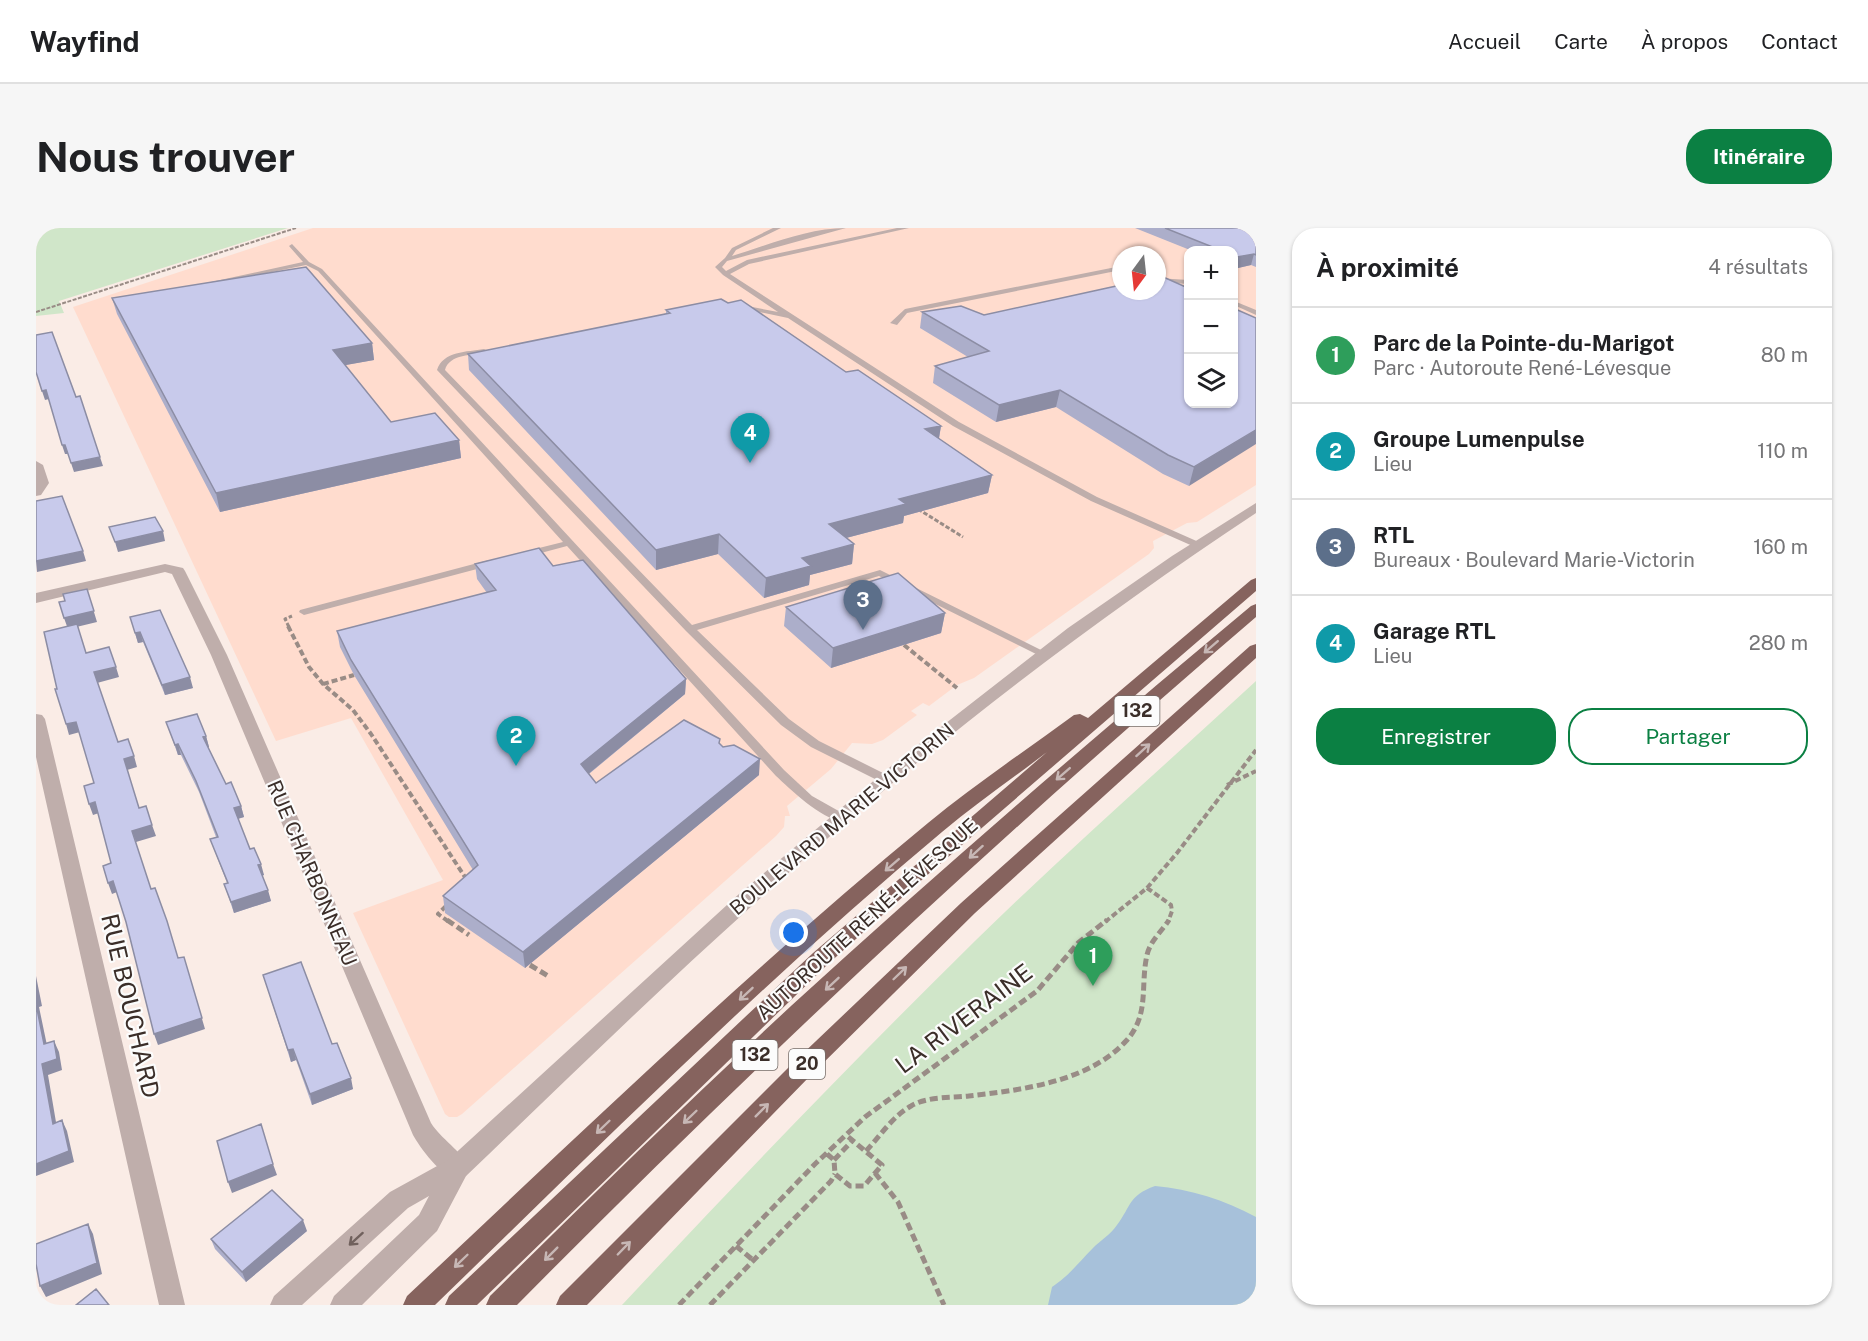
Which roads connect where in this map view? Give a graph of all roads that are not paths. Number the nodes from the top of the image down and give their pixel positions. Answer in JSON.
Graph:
{"nodes":[{"id":1,"x":778,"y":228,"type":"edge"},
{"id":2,"x":843,"y":228,"type":"edge"},
{"id":3,"x":906,"y":228,"type":"edge"},
{"id":4,"x":292,"y":246,"type":"dead end"},
{"id":5,"x":725,"y":260,"type":"junction"},
{"id":6,"x":306,"y":263,"type":"junction"},
{"id":7,"x":1112,"y":270,"type":"edge"},
{"id":8,"x":725,"y":274,"type":"junction"},
{"id":9,"x":1166,"y":281,"type":"edge"},
{"id":10,"x":1184,"y":282,"type":"edge"},
{"id":11,"x":191,"y":287,"type":"edge"},
{"id":12,"x":1238,"y":305,"type":"edge"},
{"id":13,"x":723,"y":306,"type":"edge"},
{"id":14,"x":1256,"y":313,"type":"edge"},
{"id":15,"x":789,"y":316,"type":"junction"},
{"id":16,"x":894,"y":323,"type":"dead end"},
{"id":17,"x":497,"y":349,"type":"edge"},
{"id":18,"x":36,"y":465,"type":"edge"},
{"id":19,"x":36,"y":492,"type":"edge"},
{"id":20,"x":1256,"y":507,"type":"edge"},
{"id":21,"x":569,"y":543,"type":"junction"},
{"id":22,"x":1198,"y":545,"type":"junction"},
{"id":23,"x":517,"y":556,"type":"edge"},
{"id":24,"x":506,"y":559,"type":"edge"},
{"id":25,"x":1256,"y":583,"type":"edge"},
{"id":26,"x":36,"y":598,"type":"edge"},
{"id":27,"x":1256,"y":609,"type":"edge"},
{"id":28,"x":304,"y":612,"type":"road end"},
{"id":29,"x":1209,"y":623,"type":"junction"},
{"id":30,"x":690,"y":629,"type":"junction"},
{"id":31,"x":1256,"y":649,"type":"edge"},
{"id":32,"x":1044,"y":654,"type":"junction"},
{"id":33,"x":36,"y":719,"type":"edge"},
{"id":34,"x":885,"y":779,"type":"junction"},
{"id":35,"x":840,"y":817,"type":"junction"},
{"id":36,"x":457,"y":1168,"type":"junction"},
{"id":37,"x":172,"y":1305,"type":"edge"},
{"id":38,"x":283,"y":1305,"type":"edge"},
{"id":39,"x":342,"y":1305,"type":"edge"},
{"id":40,"x":416,"y":1305,"type":"edge"},
{"id":41,"x":458,"y":1305,"type":"edge"},
{"id":42,"x":499,"y":1305,"type":"edge"},
{"id":43,"x":569,"y":1305,"type":"edge"}],
"edges":[{"from":1,"to":5,"type":"lane"},
{"from":2,"to":5,"type":"lane"},
{"from":3,"to":8,"type":"lane"},
{"from":4,"to":6,"type":"lane"},
{"from":5,"to":8,"type":"lane"},
{"from":6,"to":11,"type":"lane"},
{"from":6,"to":21,"type":"lane"},
{"from":7,"to":16,"type":"lane"},
{"from":8,"to":15,"type":"lane"},
{"from":9,"to":10,"type":"lane"},
{"from":12,"to":14,"type":"lane"},
{"from":13,"to":15,"type":"lane"},
{"from":15,"to":22,"type":"lane"},
{"from":17,"to":30,"type":"lane"},
{"from":18,"to":19,"type":"street"},
{"from":20,"to":22,"type":"street","name":"BOULEVARD MARIE-VICTORIN"},
{"from":21,"to":23,"type":"lane"},
{"from":21,"to":35,"type":"lane"},
{"from":22,"to":32,"type":"street","name":"BOULEVARD MARIE-VICTORIN"},
{"from":24,"to":28,"type":"lane"},
{"from":25,"to":29,"type":"highway"},
{"from":26,"to":36,"type":"street","name":"RUE CHARBONNEAU"},
{"from":27,"to":42,"type":"highway","name":"AUTOROUTE RENÉ-LÉVESQUE","number":"132","one_way":true},
{"from":29,"to":40,"type":"highway","one_way":true},
{"from":29,"to":41,"type":"highway"},
{"from":30,"to":32,"type":"lane"},
{"from":30,"to":34,"type":"lane"},
{"from":43,"to":31,"type":"highway","number":"20","one_way":true},
{"from":32,"to":34,"type":"street","name":"BOULEVARD MARIE-VICTORIN"},
{"from":33,"to":37,"type":"street","name":"RUE BOUCHARD"},
{"from":34,"to":35,"type":"street","name":"BOULEVARD MARIE-VICTORIN"},
{"from":35,"to":36,"type":"street","name":"BOULEVARD MARIE-VICTORIN"},
{"from":36,"to":38,"type":"street","name":"BOULEVARD MARIE-VICTORIN","one_way":true},
{"from":36,"to":39,"type":"street","name":"BOULEVARD MARIE-VICTORIN"}]}
